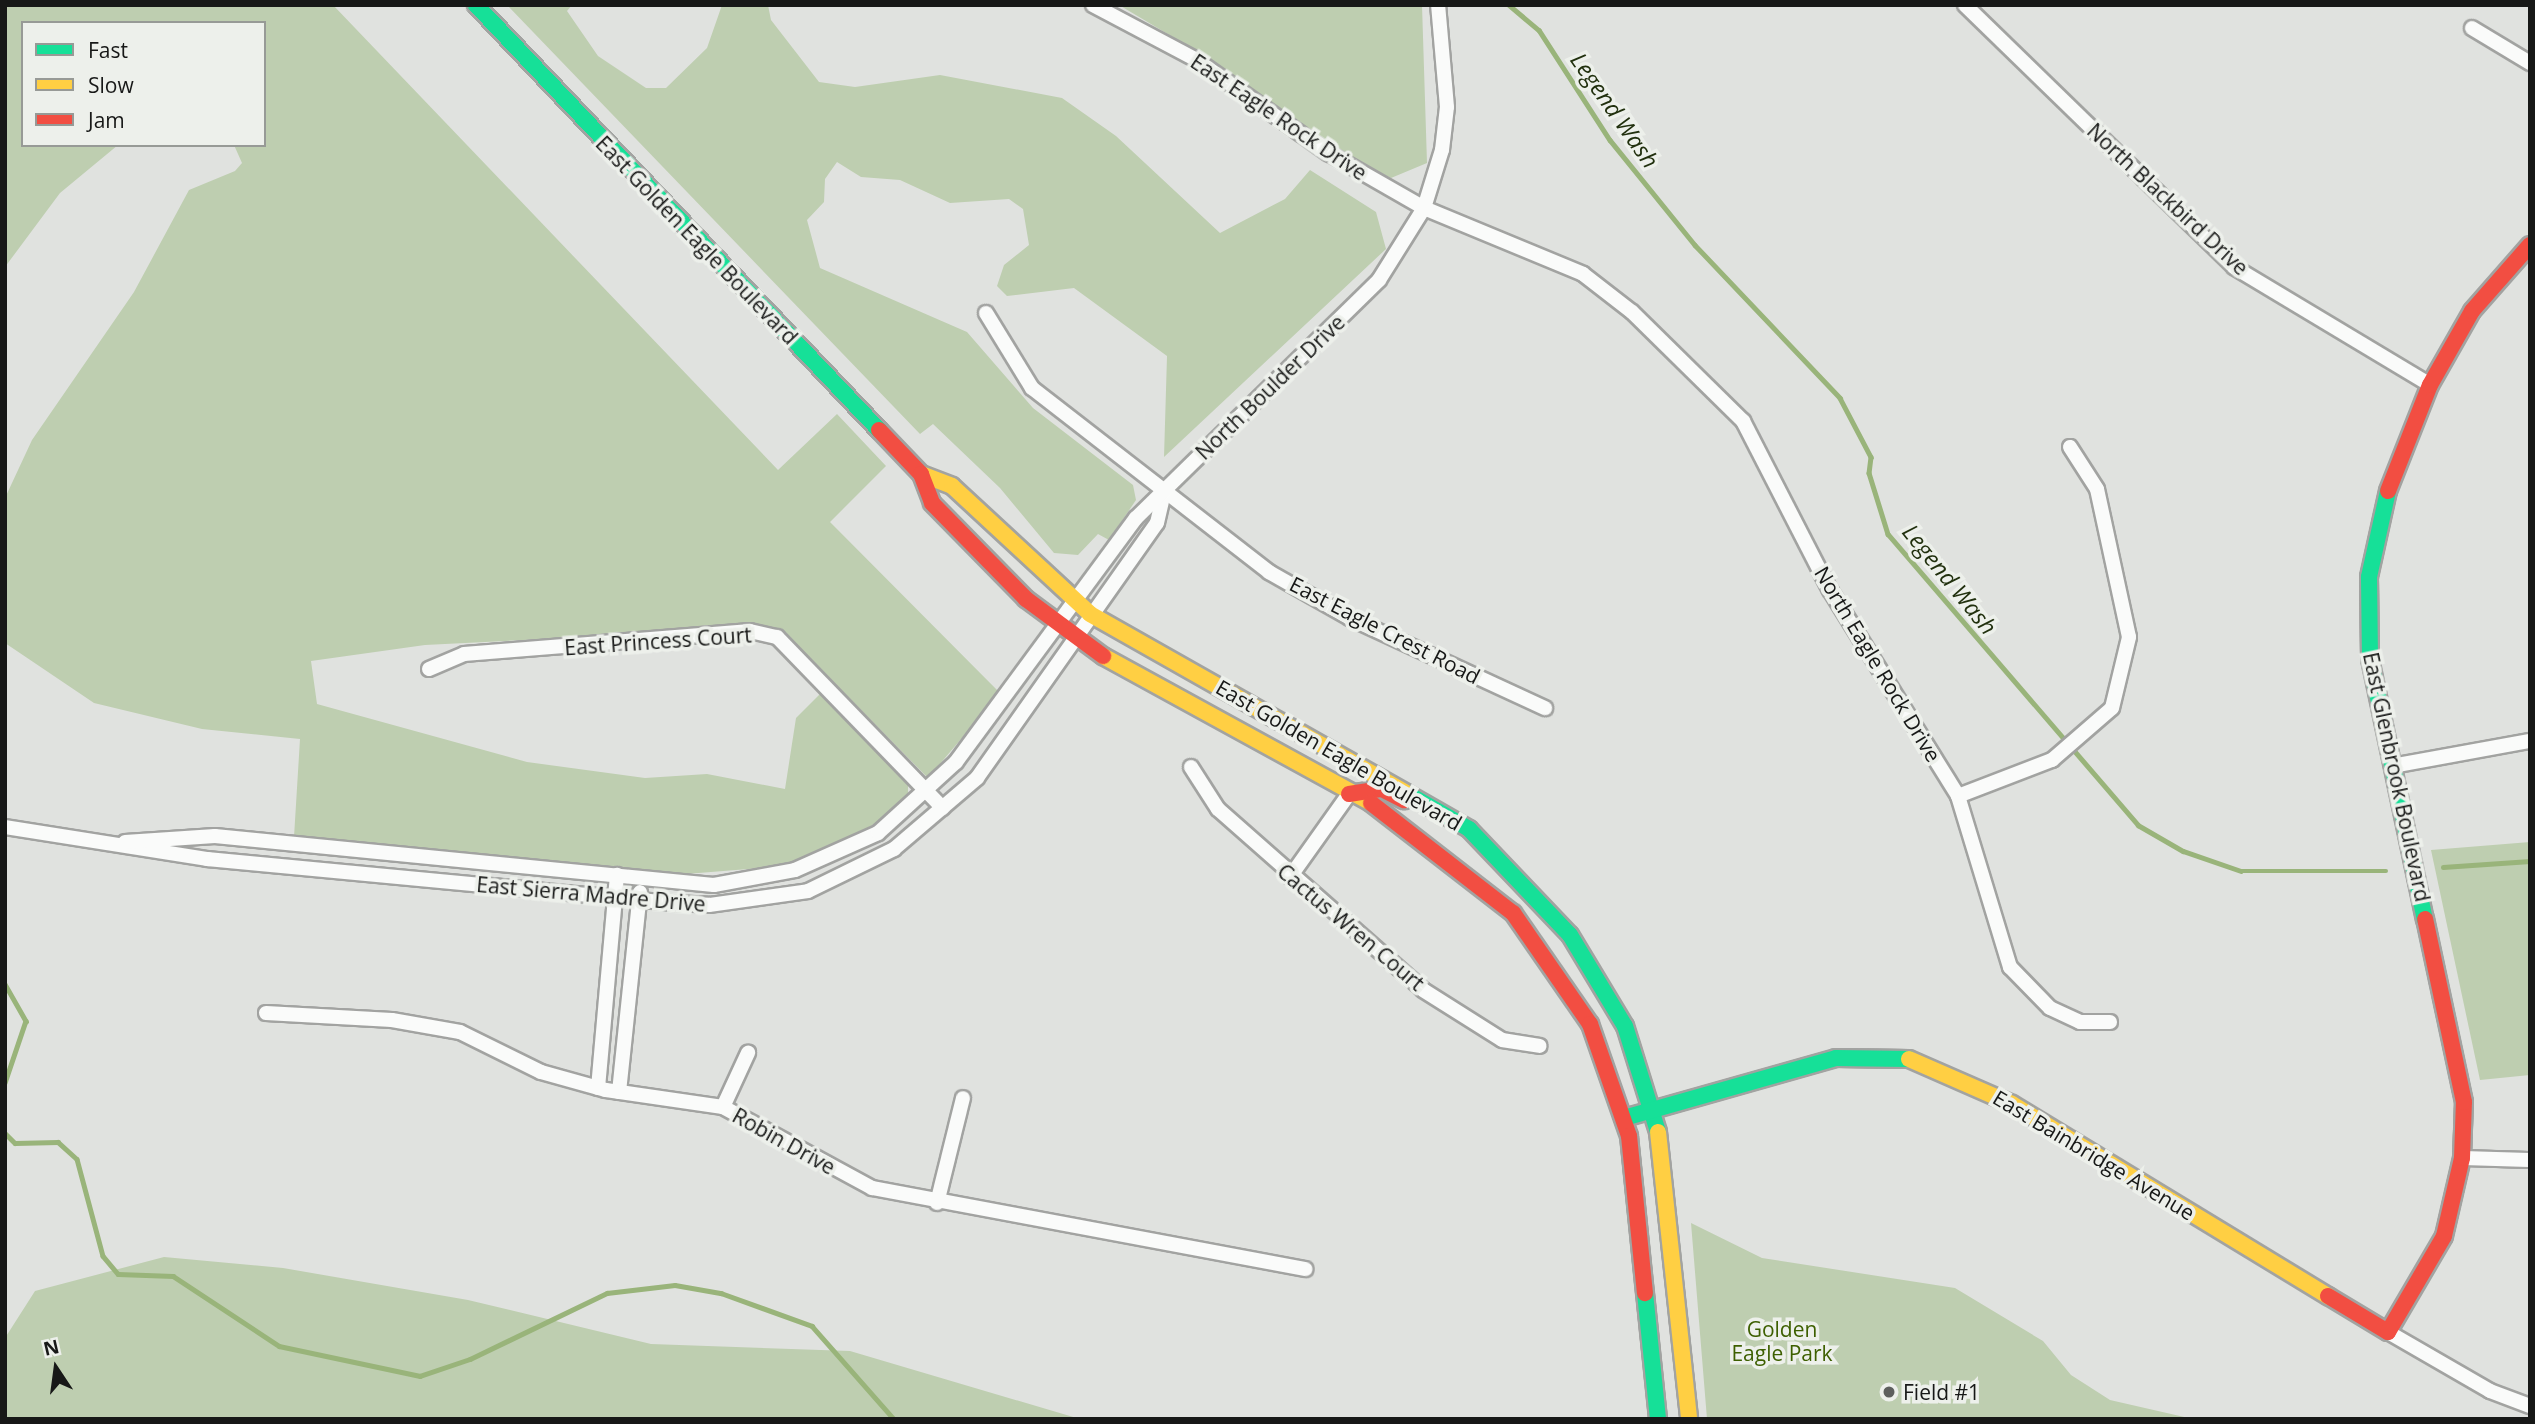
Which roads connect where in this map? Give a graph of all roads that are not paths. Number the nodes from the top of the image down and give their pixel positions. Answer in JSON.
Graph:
{"nodes":[{"id":1,"x":476,"y":5,"type":"edge"},
{"id":2,"x":1093,"y":5,"type":"edge"},
{"id":3,"x":1438,"y":5,"type":"edge"},
{"id":4,"x":1965,"y":5,"type":"edge"},
{"id":5,"x":2472,"y":28,"type":"dead end"},
{"id":6,"x":2530,"y":63,"type":"edge"},
{"id":7,"x":1424,"y":208,"type":"junction"},
{"id":8,"x":2530,"y":245,"type":"edge"},
{"id":9,"x":1583,"y":274,"type":"joint"},
{"id":10,"x":986,"y":313,"type":"dead end"},
{"id":11,"x":2430,"y":384,"type":"junction"},
{"id":12,"x":2070,"y":447,"type":"dead end"},
{"id":13,"x":921,"y":474,"type":"junction"},
{"id":14,"x":1164,"y":492,"type":"junction"},
{"id":15,"x":1075,"y":601,"type":"junction"},
{"id":16,"x":1090,"y":614,"type":"junction"},
{"id":17,"x":1058,"y":623,"type":"junction"},
{"id":18,"x":1073,"y":637,"type":"junction"},
{"id":19,"x":429,"y":669,"type":"dead end"},
{"id":20,"x":1545,"y":708,"type":"dead end"},
{"id":21,"x":2530,"y":741,"type":"edge"},
{"id":22,"x":2392,"y":765,"type":"junction"},
{"id":23,"x":1191,"y":766,"type":"dead end"},
{"id":24,"x":926,"y":793,"type":"junction"},
{"id":25,"x":1349,"y":794,"type":"junction"},
{"id":26,"x":1958,"y":796,"type":"junction"},
{"id":27,"x":943,"y":808,"type":"junction"},
{"id":28,"x":5,"y":827,"type":"edge"},
{"id":29,"x":1469,"y":829,"type":"junction"},
{"id":30,"x":125,"y":842,"type":"junction"},
{"id":31,"x":617,"y":875,"type":"junction"},
{"id":32,"x":640,"y":877,"type":"junction"},
{"id":33,"x":1290,"y":877,"type":"junction"},
{"id":34,"x":615,"y":897,"type":"junction"},
{"id":35,"x":640,"y":900,"type":"junction"},
{"id":36,"x":266,"y":1013,"type":"dead end"},
{"id":37,"x":2110,"y":1022,"type":"dead end"},
{"id":38,"x":1540,"y":1046,"type":"dead end"},
{"id":39,"x":748,"y":1053,"type":"dead end"},
{"id":40,"x":598,"y":1088,"type":"junction"},
{"id":41,"x":619,"y":1092,"type":"junction"},
{"id":42,"x":963,"y":1098,"type":"dead end"},
{"id":43,"x":723,"y":1107,"type":"junction"},
{"id":44,"x":1654,"y":1109,"type":"junction"},
{"id":45,"x":1624,"y":1118,"type":"junction"},
{"id":46,"x":2462,"y":1158,"type":"junction"},
{"id":47,"x":2530,"y":1160,"type":"edge"},
{"id":48,"x":937,"y":1203,"type":"junction"},
{"id":49,"x":1305,"y":1269,"type":"dead end"},
{"id":50,"x":2388,"y":1332,"type":"junction"},
{"id":51,"x":2530,"y":1406,"type":"edge"},
{"id":52,"x":1658,"y":1419,"type":"edge"},
{"id":53,"x":1689,"y":1419,"type":"edge"}],
"edges":[{"from":1,"to":13,"type":"street","name":"East Golden Eagle Boulevard"},
{"from":2,"to":7,"type":"street","name":"East Eagle Rock Drive"},
{"from":3,"to":7,"type":"street","name":"North Boulder Drive"},
{"from":4,"to":11,"type":"street","name":"North Blackbird Drive"},
{"from":5,"to":6,"type":"street"},
{"from":7,"to":9,"type":"street","name":"East Eagle Rock Drive"},
{"from":7,"to":14,"type":"street","name":"North Boulder Drive"},
{"from":8,"to":11,"type":"street","name":"East Glenbrook Boulevard"},
{"from":9,"to":26,"type":"street","name":"North Eagle Rock Drive"},
{"from":10,"to":14,"type":"street","name":"East Eagle Crest Road"},
{"from":11,"to":22,"type":"street","name":"East Glenbrook Boulevard"},
{"from":12,"to":26,"type":"street"},
{"from":13,"to":15,"type":"street","name":"East Golden Eagle Boulevard"},
{"from":13,"to":17,"type":"street","name":"East Golden Eagle Boulevard"},
{"from":14,"to":15,"type":"street","name":"North Boulder Drive"},
{"from":14,"to":16,"type":"street"},
{"from":14,"to":20,"type":"street","name":"East Eagle Crest Road"},
{"from":15,"to":16,"type":"street","name":"East Golden Eagle Boulevard"},
{"from":15,"to":17,"type":"street","name":"North Boulder Drive"},
{"from":16,"to":18,"type":"street"},
{"from":16,"to":29,"type":"street","name":"East Golden Eagle Boulevard"},
{"from":17,"to":18,"type":"street","name":"East Golden Eagle Boulevard"},
{"from":17,"to":24,"type":"street","name":"East Sierra Madre Drive"},
{"from":18,"to":25,"type":"street","name":"East Golden Eagle Boulevard"},
{"from":18,"to":27,"type":"street","name":"East Sierra Madre Drive"},
{"from":19,"to":24,"type":"street","name":"East Princess Court"},
{"from":21,"to":22,"type":"street"},
{"from":22,"to":46,"type":"street","name":"East Glenbrook Boulevard"},
{"from":23,"to":33,"type":"street","name":"Cactus Wren Court"},
{"from":24,"to":27,"type":"street","name":"East Princess Court"},
{"from":24,"to":32,"type":"street","name":"East Sierra Madre Drive"},
{"from":25,"to":29,"type":"street"},
{"from":25,"to":33,"type":"street"},
{"from":25,"to":45,"type":"street","name":"East Golden Eagle Boulevard"},
{"from":26,"to":37,"type":"street","name":"North Eagle Rock Drive"},
{"from":27,"to":35,"type":"street","name":"East Sierra Madre Drive"},
{"from":28,"to":30,"type":"street","name":"East Sierra Madre Drive"},
{"from":29,"to":44,"type":"street","name":"East Golden Eagle Boulevard"},
{"from":30,"to":31,"type":"street","name":"East Sierra Madre Drive"},
{"from":30,"to":34,"type":"street","name":"East Sierra Madre Drive"},
{"from":31,"to":32,"type":"street","name":"East Sierra Madre Drive"},
{"from":31,"to":34,"type":"street"},
{"from":32,"to":35,"type":"street"},
{"from":33,"to":38,"type":"street","name":"Cactus Wren Court"},
{"from":34,"to":35,"type":"street","name":"East Sierra Madre Drive"},
{"from":34,"to":40,"type":"street"},
{"from":35,"to":41,"type":"street"},
{"from":36,"to":40,"type":"street","name":"Robin Drive"},
{"from":39,"to":43,"type":"street"},
{"from":40,"to":41,"type":"street","name":"Robin Drive"},
{"from":41,"to":43,"type":"street","name":"Robin Drive"},
{"from":42,"to":48,"type":"street"},
{"from":43,"to":48,"type":"street","name":"Robin Drive"},
{"from":44,"to":45,"type":"street","name":"East Bainbridge Avenue"},
{"from":44,"to":50,"type":"street","name":"East Bainbridge Avenue"},
{"from":44,"to":53,"type":"street","name":"East Golden Eagle Boulevard"},
{"from":45,"to":52,"type":"street","name":"East Golden Eagle Boulevard"},
{"from":46,"to":47,"type":"street"},
{"from":46,"to":50,"type":"street","name":"East Glenbrook Boulevard"},
{"from":48,"to":49,"type":"street","name":"Robin Drive"},
{"from":50,"to":51,"type":"street","name":"East Bainbridge Avenue"}]}
